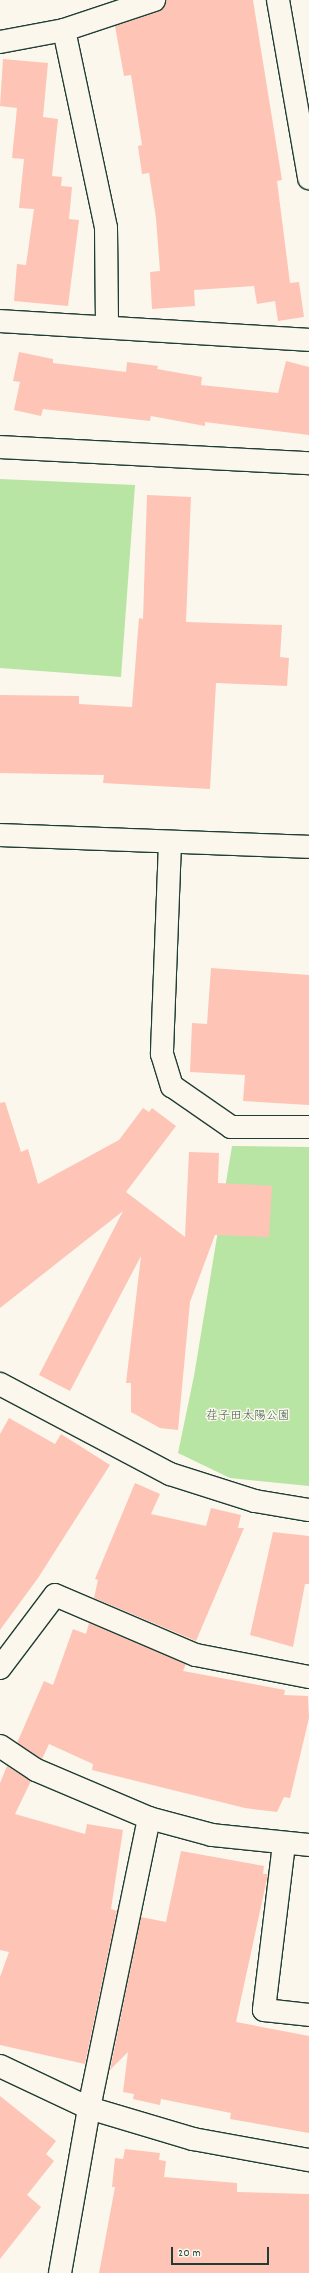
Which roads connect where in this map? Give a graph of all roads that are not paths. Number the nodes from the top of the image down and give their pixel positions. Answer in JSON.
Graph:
{"nodes":[{"id":1,"x":154,"y":0,"type":"edge"},
{"id":2,"x":278,"y":0,"type":"edge"},
{"id":3,"x":64,"y":30,"type":"junction"},
{"id":4,"x":0,"y":42,"type":"edge"},
{"id":5,"x":309,"y":178,"type":"edge"},
{"id":6,"x":0,"y":321,"type":"edge"},
{"id":7,"x":107,"y":327,"type":"junction"},
{"id":8,"x":309,"y":340,"type":"edge"},
{"id":9,"x":0,"y":447,"type":"edge"},
{"id":10,"x":309,"y":462,"type":"edge"},
{"id":11,"x":0,"y":835,"type":"edge"},
{"id":12,"x":170,"y":843,"type":"junction"},
{"id":13,"x":309,"y":847,"type":"edge"},
{"id":14,"x":309,"y":1127,"type":"edge"},
{"id":15,"x":0,"y":1384,"type":"edge"},
{"id":16,"x":309,"y":1510,"type":"edge"},
{"id":17,"x":0,"y":1668,"type":"edge"},
{"id":18,"x":309,"y":1677,"type":"edge"},
{"id":19,"x":0,"y":1746,"type":"edge"},
{"id":20,"x":149,"y":1818,"type":"junction"},
{"id":21,"x":284,"y":1844,"type":"junction"},
{"id":22,"x":309,"y":1845,"type":"edge"},
{"id":23,"x":309,"y":2016,"type":"edge"},
{"id":24,"x":0,"y":2066,"type":"edge"},
{"id":25,"x":89,"y":2108,"type":"junction"},
{"id":26,"x":309,"y":2160,"type":"edge"},
{"id":27,"x":60,"y":2273,"type":"edge"}],
"edges":[{"from":1,"to":3,"type":"street"},
{"from":2,"to":5,"type":"street"},
{"from":3,"to":4,"type":"street"},
{"from":3,"to":7,"type":"street"},
{"from":6,"to":7,"type":"street"},
{"from":7,"to":8,"type":"street"},
{"from":9,"to":10,"type":"street"},
{"from":11,"to":12,"type":"street"},
{"from":12,"to":13,"type":"street"},
{"from":12,"to":14,"type":"street"},
{"from":15,"to":16,"type":"street"},
{"from":17,"to":18,"type":"street"},
{"from":19,"to":20,"type":"street"},
{"from":20,"to":21,"type":"street"},
{"from":20,"to":25,"type":"street"},
{"from":21,"to":22,"type":"street"},
{"from":21,"to":23,"type":"street"},
{"from":24,"to":25,"type":"street"},
{"from":25,"to":26,"type":"street"},
{"from":25,"to":27,"type":"street"}]}
